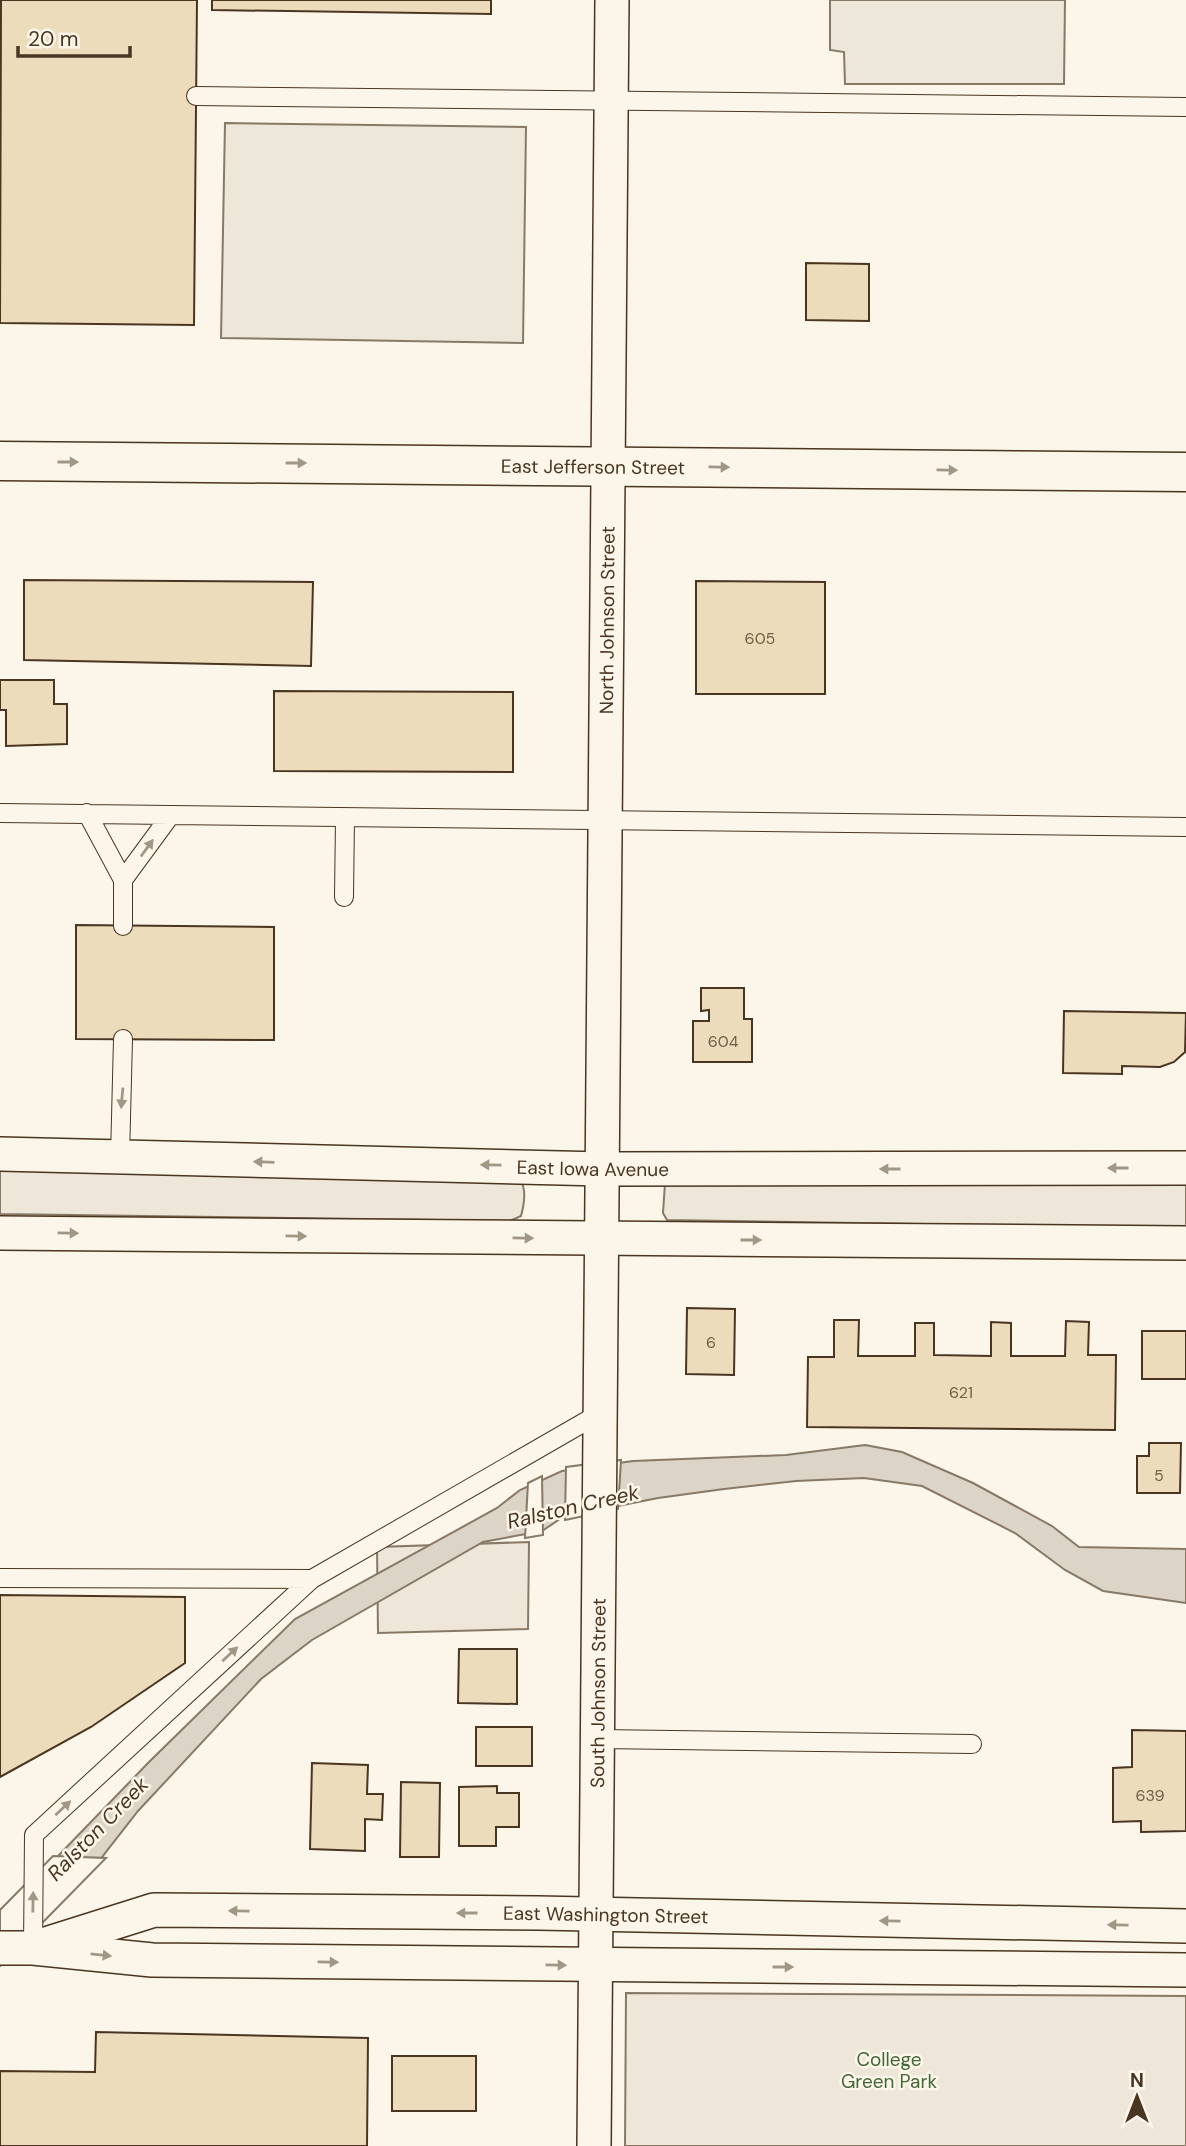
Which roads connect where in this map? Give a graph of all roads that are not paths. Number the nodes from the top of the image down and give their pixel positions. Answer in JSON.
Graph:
{"nodes":[{"id":1,"x":612,"y":0,"type":"edge"},
{"id":2,"x":196,"y":96,"type":"dead end"},
{"id":3,"x":611,"y":101,"type":"junction"},
{"id":4,"x":1186,"y":107,"type":"edge"},
{"id":5,"x":0,"y":461,"type":"edge"},
{"id":6,"x":607,"y":466,"type":"junction"},
{"id":7,"x":1186,"y":472,"type":"edge"},
{"id":8,"x":0,"y":813,"type":"edge"},
{"id":9,"x":87,"y":813,"type":"junction"},
{"id":10,"x":170,"y":816,"type":"junction"},
{"id":11,"x":345,"y":818,"type":"junction"},
{"id":12,"x":605,"y":821,"type":"junction"},
{"id":13,"x":1186,"y":827,"type":"edge"},
{"id":14,"x":123,"y":888,"type":"junction"},
{"id":15,"x":344,"y":897,"type":"dead end"},
{"id":16,"x":122,"y":926,"type":"dead end"},
{"id":17,"x":122,"y":1039,"type":"dead end"},
{"id":18,"x":0,"y":1154,"type":"edge"},
{"id":19,"x":120,"y":1157,"type":"junction"},
{"id":20,"x":1186,"y":1168,"type":"edge"},
{"id":21,"x":603,"y":1170,"type":"junction"},
{"id":22,"x":0,"y":1233,"type":"edge"},
{"id":23,"x":603,"y":1239,"type":"junction"},
{"id":24,"x":1186,"y":1243,"type":"edge"},
{"id":25,"x":603,"y":1412,"type":"junction"},
{"id":26,"x":0,"y":1578,"type":"edge"},
{"id":27,"x":312,"y":1579,"type":"junction"},
{"id":28,"x":599,"y":1739,"type":"junction"},
{"id":29,"x":972,"y":1744,"type":"dead end"},
{"id":30,"x":597,"y":1915,"type":"junction"},
{"id":31,"x":1186,"y":1927,"type":"edge"},
{"id":32,"x":33,"y":1945,"type":"junction"},
{"id":33,"x":0,"y":1948,"type":"edge"},
{"id":34,"x":596,"y":1965,"type":"junction"},
{"id":35,"x":1186,"y":1970,"type":"edge"},
{"id":36,"x":594,"y":2146,"type":"edge"}],
"edges":[{"from":1,"to":3,"type":"street","name":"North Johnson Street"},
{"from":2,"to":3,"type":"lane"},
{"from":3,"to":4,"type":"lane"},
{"from":3,"to":6,"type":"street","name":"North Johnson Street"},
{"from":5,"to":6,"type":"main road","name":"East Jefferson Street","one_way":true},
{"from":6,"to":7,"type":"main road","name":"East Jefferson Street","one_way":true},
{"from":6,"to":12,"type":"street","name":"North Johnson Street"},
{"from":8,"to":9,"type":"lane"},
{"from":9,"to":10,"type":"lane"},
{"from":9,"to":14,"type":"lane"},
{"from":10,"to":11,"type":"lane"},
{"from":14,"to":10,"type":"lane","one_way":true},
{"from":11,"to":12,"type":"lane"},
{"from":11,"to":15,"type":"lane"},
{"from":12,"to":13,"type":"lane"},
{"from":12,"to":21,"type":"street","name":"North Johnson Street"},
{"from":14,"to":16,"type":"lane"},
{"from":17,"to":19,"type":"lane","one_way":true},
{"from":18,"to":19,"type":"street","name":"East Iowa Avenue"},
{"from":21,"to":19,"type":"street","name":"East Iowa Avenue","one_way":true},
{"from":20,"to":21,"type":"street","name":"East Iowa Avenue","one_way":true},
{"from":21,"to":23,"type":"street","name":"North Johnson Street"},
{"from":22,"to":23,"type":"street","one_way":true},
{"from":23,"to":24,"type":"street","one_way":true},
{"from":23,"to":25,"type":"street","name":"South Johnson Street"},
{"from":25,"to":27,"type":"lane"},
{"from":25,"to":28,"type":"street","name":"South Johnson Street"},
{"from":26,"to":27,"type":"lane"},
{"from":32,"to":27,"type":"lane","one_way":true},
{"from":28,"to":29,"type":"lane"},
{"from":28,"to":30,"type":"street","name":"South Johnson Street"},
{"from":31,"to":30,"type":"street","name":"East Washington Street","one_way":true},
{"from":30,"to":32,"type":"street","name":"East Washington Street","one_way":true},
{"from":30,"to":34,"type":"street","name":"South Johnson Street"},
{"from":32,"to":33,"type":"street","name":"East Washington Street"},
{"from":32,"to":34,"type":"street","name":"East Washington Street","one_way":true},
{"from":34,"to":35,"type":"street","name":"East Washington Street","one_way":true},
{"from":34,"to":36,"type":"street","name":"South Johnson Street"}]}
